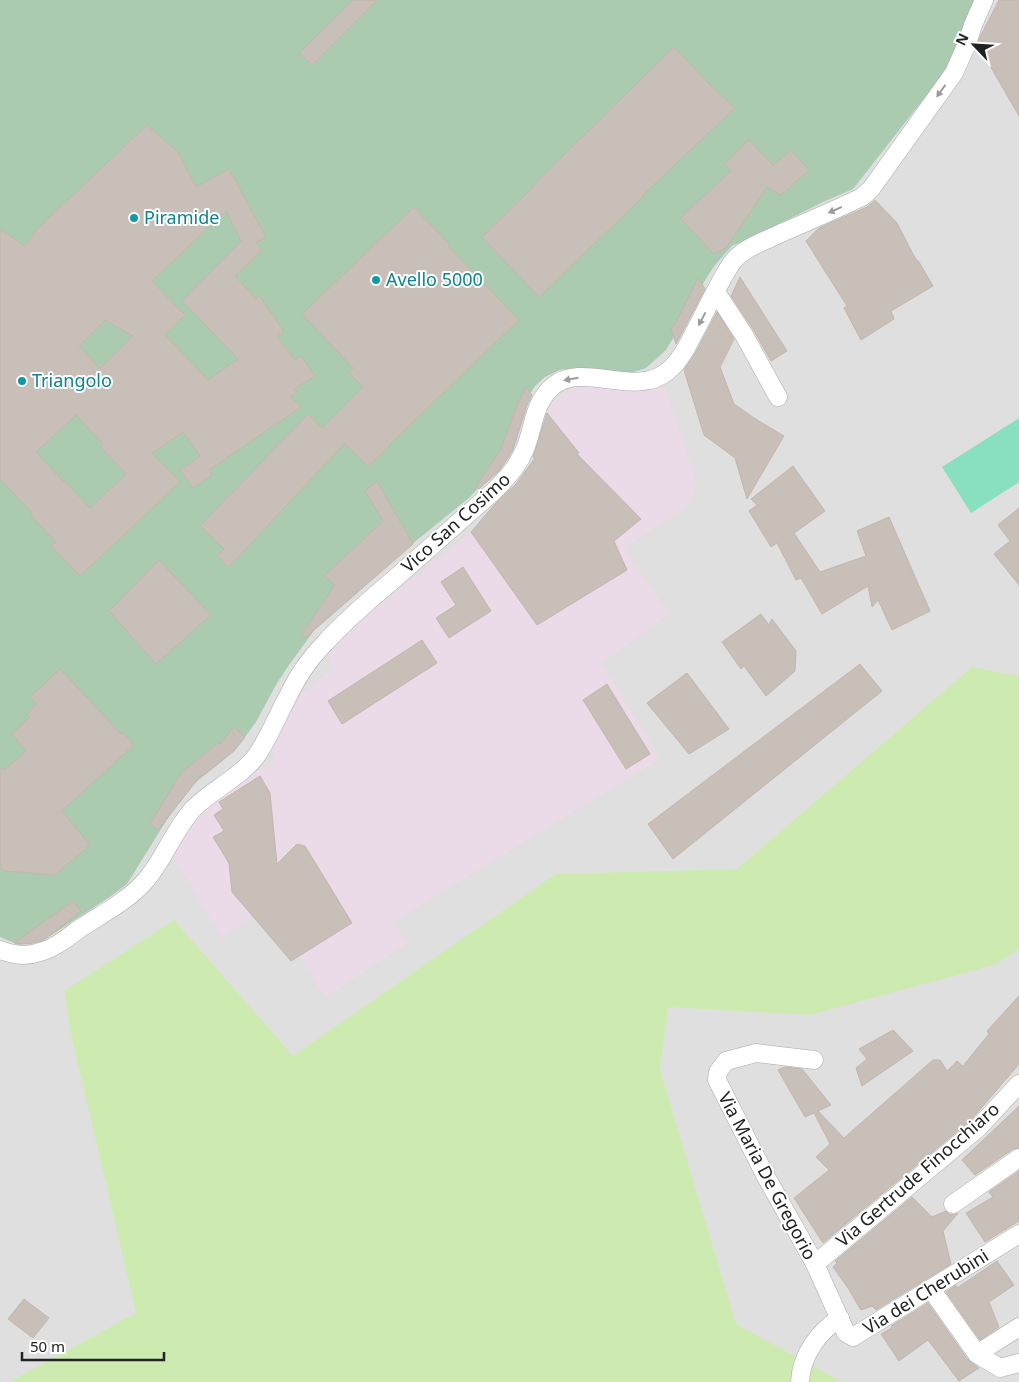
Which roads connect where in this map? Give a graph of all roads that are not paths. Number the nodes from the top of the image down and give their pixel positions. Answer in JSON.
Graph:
{"nodes":[{"id":1,"x":984,"y":0,"type":"edge"},
{"id":2,"x":716,"y":292,"type":"junction"},
{"id":3,"x":778,"y":397,"type":"dead end"},
{"id":4,"x":0,"y":950,"type":"edge"},
{"id":5,"x":814,"y":1060,"type":"dead end"},
{"id":6,"x":1016,"y":1093,"type":"edge"},
{"id":7,"x":1019,"y":1158,"type":"edge"},
{"id":8,"x":953,"y":1204,"type":"dead end"},
{"id":9,"x":1019,"y":1234,"type":"edge"},
{"id":10,"x":815,"y":1264,"type":"junction"},
{"id":11,"x":931,"y":1289,"type":"junction"},
{"id":12,"x":840,"y":1318,"type":"junction"},
{"id":13,"x":1019,"y":1327,"type":"edge"},
{"id":14,"x":977,"y":1354,"type":"junction"},
{"id":15,"x":1019,"y":1363,"type":"edge"},
{"id":16,"x":800,"y":1382,"type":"edge"}],
"edges":[{"from":1,"to":2,"type":"street","name":"Vico San Cosimo","one_way":true},
{"from":2,"to":3,"type":"street"},
{"from":2,"to":4,"type":"street","name":"Vico San Cosimo","one_way":true},
{"from":5,"to":10,"type":"street","name":"Via Maria De Gregorio"},
{"from":6,"to":10,"type":"street","name":"Via Gertrude Finocchiaro"},
{"from":7,"to":8,"type":"street"},
{"from":9,"to":11,"type":"street","name":"Via dei Cherubini"},
{"from":10,"to":12,"type":"street","name":"Via Maria De Gregorio"},
{"from":11,"to":12,"type":"street","name":"Via dei Cherubini"},
{"from":11,"to":14,"type":"street"},
{"from":12,"to":16,"type":"street"},
{"from":13,"to":14,"type":"street"},
{"from":14,"to":15,"type":"street"}]}
